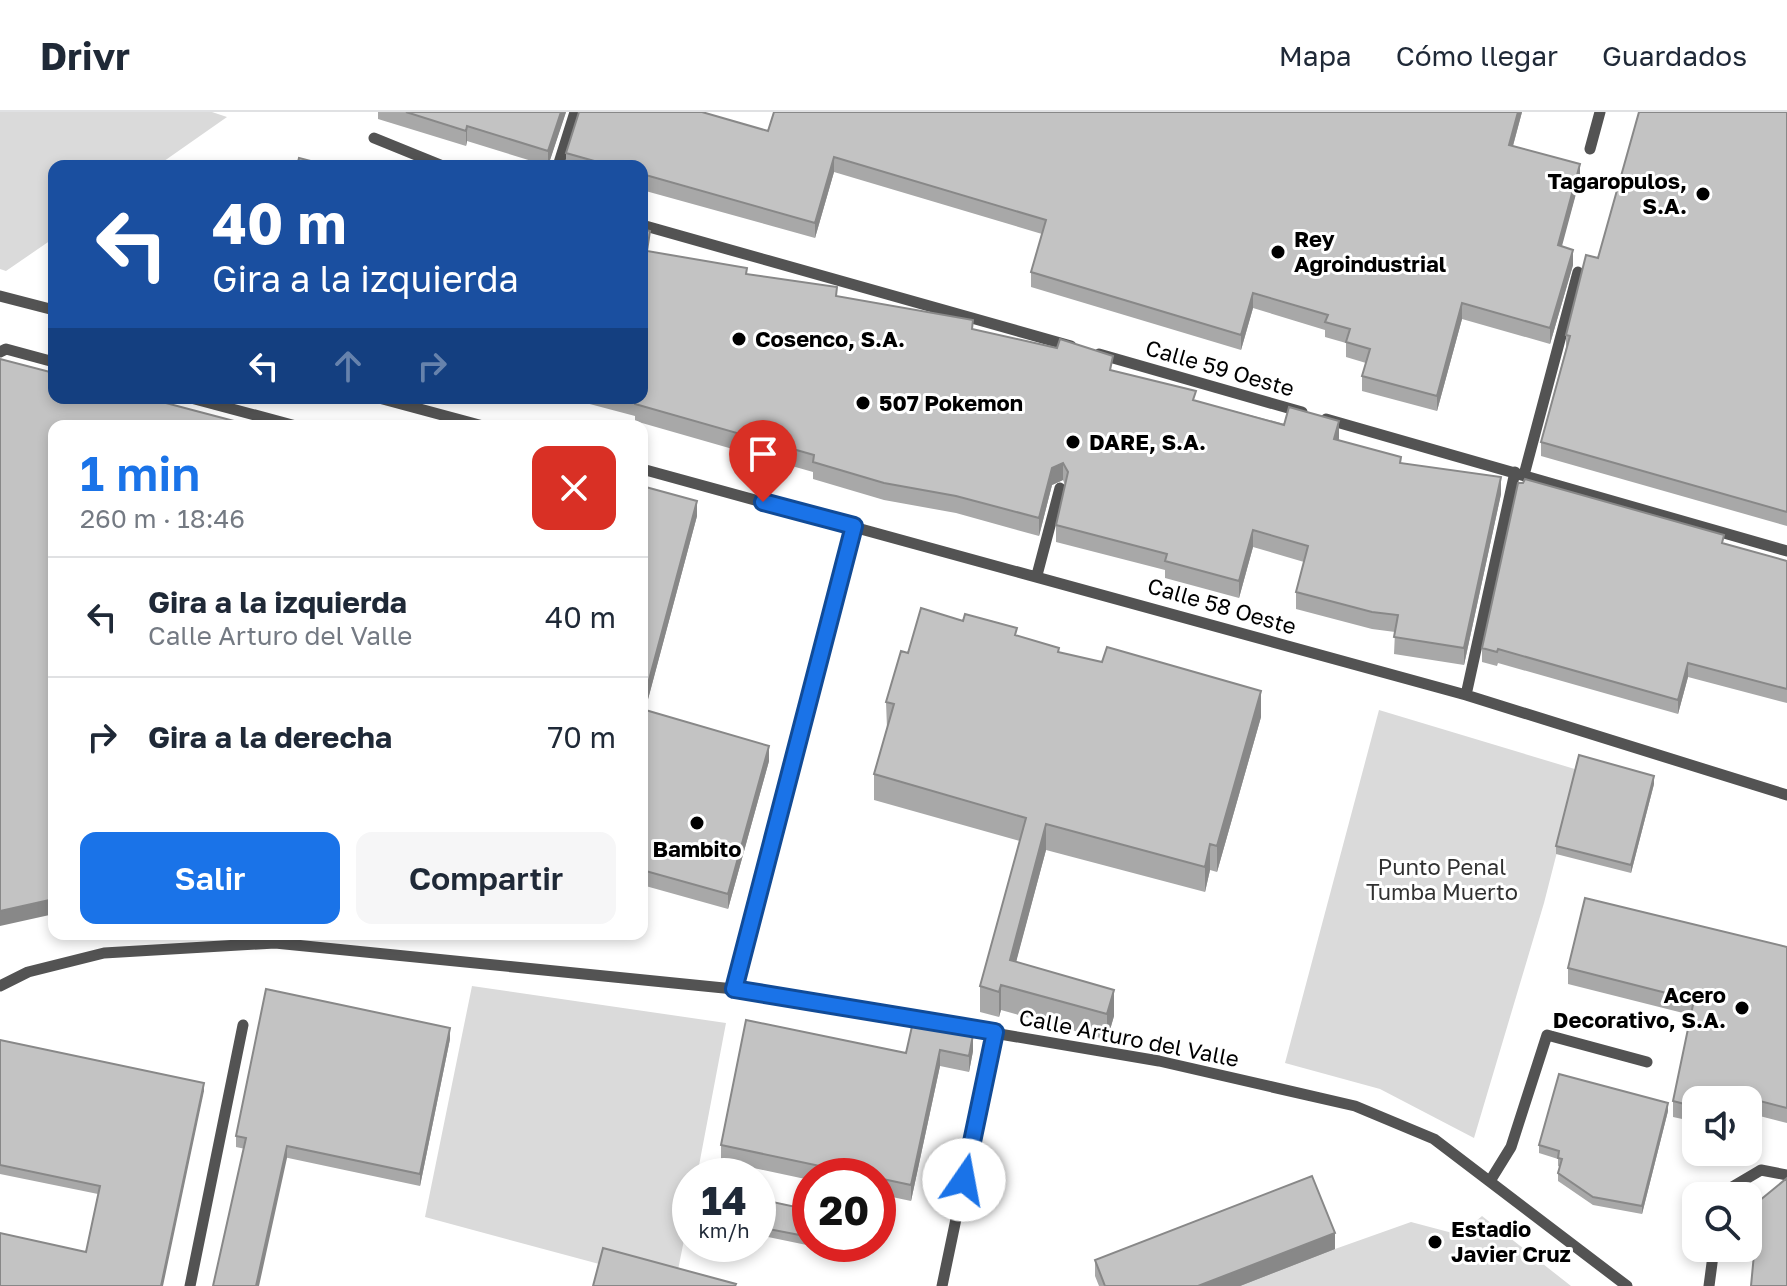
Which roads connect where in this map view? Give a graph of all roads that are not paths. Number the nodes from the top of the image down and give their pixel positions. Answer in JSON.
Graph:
{"nodes":[{"id":1,"x":575,"y":112,"type":"edge"},
{"id":2,"x":1600,"y":112,"type":"edge"},
{"id":3,"x":374,"y":138,"type":"dead end"},
{"id":4,"x":1590,"y":149,"type":"dead end"},
{"id":5,"x":428,"y":160,"type":"edge"},
{"id":6,"x":560,"y":160,"type":"edge"},
{"id":7,"x":648,"y":227,"type":"edge"},
{"id":8,"x":1578,"y":272,"type":"edge"},
{"id":9,"x":0,"y":296,"type":"edge"},
{"id":10,"x":48,"y":308,"type":"edge"},
{"id":11,"x":0,"y":352,"type":"edge"},
{"id":12,"x":48,"y":360,"type":"edge"},
{"id":13,"x":214,"y":404,"type":"edge"},
{"id":14,"x":401,"y":404,"type":"edge"},
{"id":15,"x":274,"y":420,"type":"edge"},
{"id":16,"x":461,"y":420,"type":"edge"},
{"id":17,"x":648,"y":471,"type":"edge"},
{"id":18,"x":1519,"y":474,"type":"junction"},
{"id":19,"x":1060,"y":488,"type":"dead end"},
{"id":20,"x":854,"y":526,"type":"junction"},
{"id":21,"x":1787,"y":551,"type":"edge"},
{"id":22,"x":1037,"y":575,"type":"junction"},
{"id":23,"x":1466,"y":695,"type":"junction"},
{"id":24,"x":1787,"y":795,"type":"edge"},
{"id":25,"x":0,"y":986,"type":"edge"},
{"id":26,"x":734,"y":989,"type":"junction"},
{"id":27,"x":243,"y":1025,"type":"dead end"},
{"id":28,"x":995,"y":1032,"type":"junction"},
{"id":29,"x":1647,"y":1062,"type":"dead end"},
{"id":30,"x":1787,"y":1175,"type":"edge"},
{"id":31,"x":1490,"y":1181,"type":"junction"},
{"id":32,"x":1741,"y":1182,"type":"edge"},
{"id":33,"x":1712,"y":1262,"type":"edge"},
{"id":34,"x":190,"y":1286,"type":"edge"},
{"id":35,"x":942,"y":1286,"type":"edge"},
{"id":36,"x":1627,"y":1286,"type":"edge"},
{"id":37,"x":1709,"y":1286,"type":"edge"}],
"edges":[{"from":1,"to":6,"type":"lane"},
{"from":2,"to":4,"type":"lane"},
{"from":3,"to":5,"type":"lane"},
{"from":7,"to":18,"type":"lane","name":"Calle 59 Oeste"},
{"from":8,"to":18,"type":"lane"},
{"from":9,"to":10,"type":"lane"},
{"from":11,"to":12,"type":"lane"},
{"from":13,"to":15,"type":"lane"},
{"from":14,"to":16,"type":"lane"},
{"from":17,"to":20,"type":"lane","name":"Calle 58 Oeste"},
{"from":18,"to":21,"type":"lane","name":"Calle 59 Oeste"},
{"from":18,"to":23,"type":"lane"},
{"from":19,"to":22,"type":"lane"},
{"from":20,"to":22,"type":"lane","name":"Calle 58 Oeste"},
{"from":20,"to":26,"type":"lane"},
{"from":22,"to":23,"type":"lane","name":"Calle 58 Oeste"},
{"from":23,"to":24,"type":"lane","name":"Calle 58 Oeste"},
{"from":25,"to":26,"type":"lane","name":"Calle Arturo del Valle"},
{"from":26,"to":28,"type":"lane","name":"Calle Arturo del Valle"},
{"from":27,"to":34,"type":"lane"},
{"from":28,"to":31,"type":"lane","name":"Calle Arturo del Valle"},
{"from":28,"to":35,"type":"lane"},
{"from":29,"to":31,"type":"lane"},
{"from":30,"to":32,"type":"lane"},
{"from":31,"to":36,"type":"lane","name":"Calle Arturo del Valle"},
{"from":33,"to":37,"type":"lane"}]}
